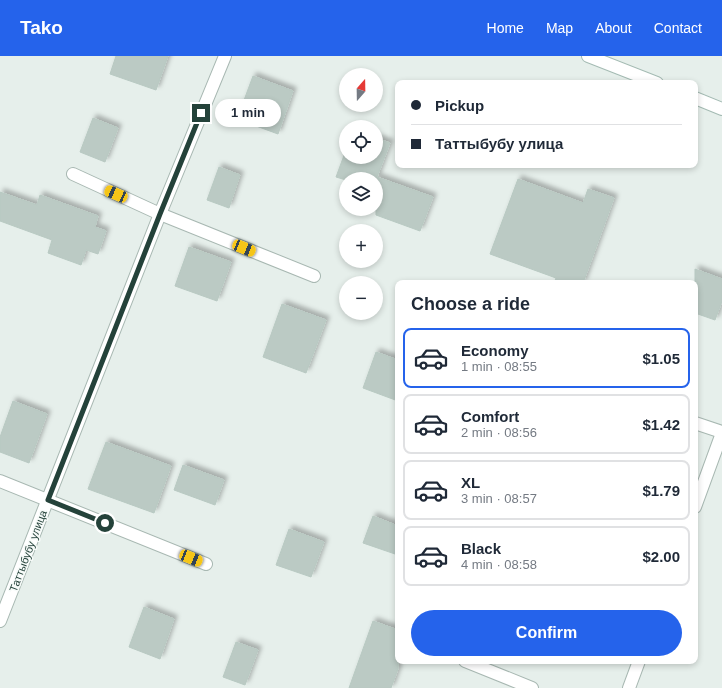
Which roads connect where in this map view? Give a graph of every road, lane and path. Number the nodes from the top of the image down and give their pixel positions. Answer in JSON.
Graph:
{"nodes":[{"id":1,"x":225,"y":56,"type":"edge"},
{"id":2,"x":588,"y":56,"type":"edge"},
{"id":3,"x":649,"y":80,"type":"edge"},
{"id":4,"x":698,"y":99,"type":"edge"},
{"id":5,"x":722,"y":109,"type":"edge"},
{"id":6,"x":73,"y":174,"type":"dead end"},
{"id":7,"x":160,"y":214,"type":"junction"},
{"id":8,"x":314,"y":276,"type":"dead end"},
{"id":9,"x":698,"y":424,"type":"edge"},
{"id":10,"x":722,"y":433,"type":"edge"},
{"id":11,"x":0,"y":481,"type":"edge"},
{"id":12,"x":698,"y":499,"type":"edge"},
{"id":13,"x":48,"y":500,"type":"junction"},
{"id":14,"x":206,"y":564,"type":"dead end"},
{"id":15,"x":0,"y":622,"type":"edge"},
{"id":16,"x":472,"y":664,"type":"edge"},
{"id":17,"x":638,"y":664,"type":"edge"},
{"id":18,"x":532,"y":688,"type":"edge"},
{"id":19,"x":629,"y":688,"type":"edge"}],
"edges":[{"from":1,"to":7,"type":"street","name":"Таттыбубу улица"},
{"from":2,"to":3,"type":"street"},
{"from":4,"to":5,"type":"street"},
{"from":6,"to":7,"type":"street"},
{"from":7,"to":8,"type":"street"},
{"from":7,"to":13,"type":"street","name":"Таттыбубу улица"},
{"from":9,"to":10,"type":"street"},
{"from":10,"to":12,"type":"street"},
{"from":11,"to":13,"type":"street"},
{"from":13,"to":14,"type":"street"},
{"from":13,"to":15,"type":"street","name":"Таттыбубу улица"},
{"from":16,"to":18,"type":"street"},
{"from":17,"to":19,"type":"street"}]}
